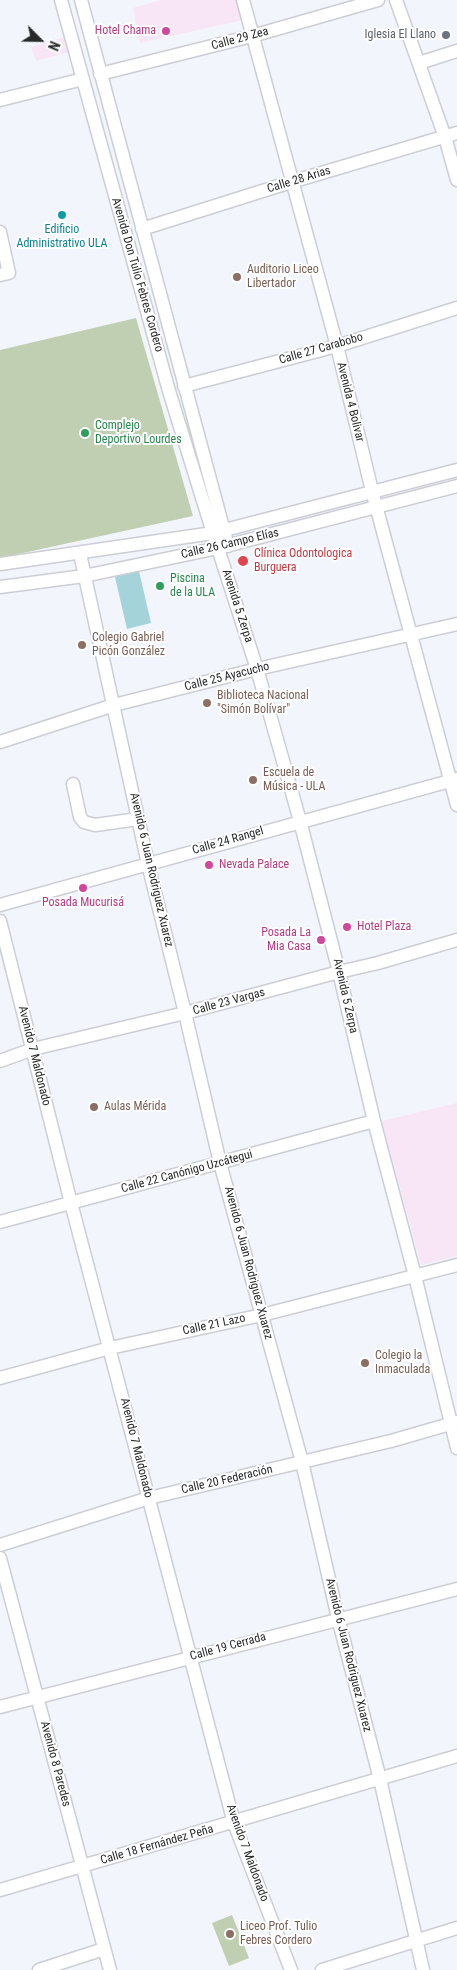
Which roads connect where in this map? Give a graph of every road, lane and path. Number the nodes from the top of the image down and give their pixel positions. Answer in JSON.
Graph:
{"nodes":[{"id":1,"x":61,"y":0,"type":"edge"},
{"id":2,"x":82,"y":0,"type":"edge"},
{"id":3,"x":243,"y":0,"type":"edge"},
{"id":4,"x":378,"y":0,"type":"edge"},
{"id":5,"x":396,"y":0,"type":"edge"},
{"id":6,"x":252,"y":36,"type":"junction"},
{"id":7,"x":457,"y":51,"type":"edge"},
{"id":8,"x":419,"y":63,"type":"junction"},
{"id":9,"x":100,"y":74,"type":"junction"},
{"id":10,"x":83,"y":79,"type":"junction"},
{"id":11,"x":0,"y":100,"type":"edge"},
{"id":12,"x":451,"y":135,"type":"edge"},
{"id":13,"x":457,"y":180,"type":"edge"},
{"id":14,"x":291,"y":182,"type":"junction"},
{"id":15,"x":142,"y":229,"type":"junction"},
{"id":16,"x":0,"y":232,"type":"edge"},
{"id":17,"x":0,"y":275,"type":"edge"},
{"id":18,"x":457,"y":308,"type":"edge"},
{"id":19,"x":336,"y":346,"type":"junction"},
{"id":20,"x":184,"y":386,"type":"junction"},
{"id":21,"x":457,"y":470,"type":"edge"},
{"id":22,"x":457,"y":486,"type":"edge"},
{"id":23,"x":372,"y":491,"type":"junction"},
{"id":24,"x":377,"y":507,"type":"junction"},
{"id":25,"x":218,"y":532,"type":"junction"},
{"id":26,"x":223,"y":547,"type":"junction"},
{"id":27,"x":80,"y":554,"type":"junction"},
{"id":28,"x":0,"y":564,"type":"edge"},
{"id":29,"x":84,"y":576,"type":"junction"},
{"id":30,"x":0,"y":587,"type":"edge"},
{"id":31,"x":457,"y":624,"type":"edge"},
{"id":32,"x":412,"y":635,"type":"junction"},
{"id":33,"x":257,"y":670,"type":"junction"},
{"id":34,"x":114,"y":705,"type":"junction"},
{"id":35,"x":0,"y":742,"type":"edge"},
{"id":36,"x":454,"y":779,"type":"edge"},
{"id":37,"x":73,"y":784,"type":"dead end"},
{"id":38,"x":457,"y":805,"type":"edge"},
{"id":39,"x":138,"y":819,"type":"junction"},
{"id":40,"x":300,"y":821,"type":"junction"},
{"id":41,"x":148,"y":864,"type":"junction"},
{"id":42,"x":0,"y":905,"type":"edge"},
{"id":43,"x":0,"y":921,"type":"edge"},
{"id":44,"x":457,"y":940,"type":"edge"},
{"id":45,"x":339,"y":972,"type":"junction"},
{"id":46,"x":186,"y":1013,"type":"junction"},
{"id":47,"x":33,"y":1049,"type":"junction"},
{"id":48,"x":0,"y":1061,"type":"edge"},
{"id":49,"x":374,"y":1121,"type":"junction"},
{"id":50,"x":220,"y":1163,"type":"junction"},
{"id":51,"x":71,"y":1203,"type":"junction"},
{"id":52,"x":0,"y":1222,"type":"edge"},
{"id":53,"x":457,"y":1265,"type":"edge"},
{"id":54,"x":415,"y":1276,"type":"junction"},
{"id":55,"x":262,"y":1315,"type":"junction"},
{"id":56,"x":110,"y":1348,"type":"junction"},
{"id":57,"x":0,"y":1378,"type":"edge"},
{"id":58,"x":454,"y":1423,"type":"edge"},
{"id":59,"x":457,"y":1448,"type":"edge"},
{"id":60,"x":302,"y":1462,"type":"junction"},
{"id":61,"x":149,"y":1498,"type":"junction"},
{"id":62,"x":0,"y":1544,"type":"edge"},
{"id":63,"x":0,"y":1558,"type":"edge"},
{"id":64,"x":457,"y":1589,"type":"edge"},
{"id":65,"x":338,"y":1618,"type":"junction"},
{"id":66,"x":191,"y":1657,"type":"junction"},
{"id":67,"x":38,"y":1698,"type":"junction"},
{"id":68,"x":0,"y":1707,"type":"edge"},
{"id":69,"x":457,"y":1756,"type":"edge"},
{"id":70,"x":380,"y":1779,"type":"junction"},
{"id":71,"x":234,"y":1823,"type":"junction"},
{"id":72,"x":83,"y":1867,"type":"junction"},
{"id":73,"x":1,"y":1887,"type":"edge"},
{"id":74,"x":457,"y":1928,"type":"edge"},
{"id":75,"x":417,"y":1940,"type":"junction"},
{"id":76,"x":104,"y":1950,"type":"junction"},
{"id":77,"x":39,"y":1970,"type":"edge"},
{"id":78,"x":110,"y":1970,"type":"edge"},
{"id":79,"x":291,"y":1970,"type":"edge"},
{"id":80,"x":322,"y":1970,"type":"edge"},
{"id":81,"x":423,"y":1970,"type":"edge"}],
"edges":[{"from":1,"to":10,"type":"street","name":"Avenida Don Tulio Febres Cordero"},
{"from":2,"to":9,"type":"street","name":"Avenida Don Tulio Febres Cordero"},
{"from":3,"to":6,"type":"street","name":"Avenida 4 Bolivar"},
{"from":4,"to":6,"type":"street","name":"Calle 29 Zea"},
{"from":5,"to":8,"type":"street"},
{"from":6,"to":9,"type":"street","name":"Calle 29 Zea"},
{"from":6,"to":14,"type":"street","name":"Avenida 4 Bolivar"},
{"from":7,"to":8,"type":"street"},
{"from":8,"to":12,"type":"street"},
{"from":9,"to":15,"type":"street","name":"Avenida Don Tulio Febres Cordero"},
{"from":10,"to":11,"type":"street"},
{"from":10,"to":25,"type":"street","name":"Avenida Don Tulio Febres Cordero"},
{"from":12,"to":13,"type":"street"},
{"from":12,"to":14,"type":"street","name":"Calle 28 Arias"},
{"from":14,"to":15,"type":"street","name":"Calle 28 Arias"},
{"from":14,"to":19,"type":"street","name":"Avenida 4 Bolivar"},
{"from":15,"to":20,"type":"street","name":"Avenida Don Tulio Febres Cordero"},
{"from":16,"to":17,"type":"street"},
{"from":18,"to":19,"type":"street","name":"Calle 27 Carabobo"},
{"from":19,"to":20,"type":"street","name":"Calle 27 Carabobo"},
{"from":19,"to":23,"type":"street","name":"Avenida 4 Bolivar"},
{"from":20,"to":25,"type":"street","name":"Avenida Don Tulio Febres Cordero"},
{"from":21,"to":23,"type":"street","name":"Calle 26 Campo Elías"},
{"from":22,"to":24,"type":"street","name":"Calle 26 Campo Elías"},
{"from":23,"to":24,"type":"street","name":"Avenida 4 Bolivar"},
{"from":23,"to":25,"type":"street","name":"Calle 26 Campo Elías"},
{"from":24,"to":26,"type":"street","name":"Calle 26 Campo Elías"},
{"from":24,"to":32,"type":"street","name":"Avenida 4 Bolivar"},
{"from":25,"to":26,"type":"street","name":"Avenida Don Tulio Febres Cordero"},
{"from":25,"to":27,"type":"street","name":"Calle 26 Campo Elías"},
{"from":26,"to":29,"type":"street","name":"Calle 26 Campo Elías"},
{"from":26,"to":33,"type":"street","name":"Avenida 5 Zerpa"},
{"from":27,"to":28,"type":"street","name":"Calle 26 Campo Elías"},
{"from":27,"to":29,"type":"street","name":"Avenido 6 Juan Rodriguez Xuarez"},
{"from":29,"to":30,"type":"street","name":"Calle 26 Campo Elías"},
{"from":29,"to":34,"type":"street","name":"Avenido 6 Juan Rodriguez Xuarez"},
{"from":31,"to":32,"type":"street","name":"Calle 25 Ayacucho"},
{"from":32,"to":33,"type":"street","name":"Calle 25 Ayacucho"},
{"from":32,"to":36,"type":"street","name":"Avenida 4 Bolivar"},
{"from":33,"to":34,"type":"street","name":"Calle 25 Ayacucho"},
{"from":33,"to":40,"type":"street","name":"Avenida 5 Zerpa"},
{"from":34,"to":35,"type":"street","name":"Calle 25 Ayacucho"},
{"from":34,"to":39,"type":"street","name":"Avenido 6 Juan Rodriguez Xuarez"},
{"from":36,"to":38,"type":"street","name":"Avenida 4 Bolivar"},
{"from":36,"to":40,"type":"street","name":"Calle 24 Rangel"},
{"from":37,"to":39,"type":"street"},
{"from":39,"to":41,"type":"street","name":"Avenido 6 Juan Rodriguez Xuarez"},
{"from":40,"to":41,"type":"street","name":"Calle 24 Rangel"},
{"from":40,"to":45,"type":"street","name":"Avenida 5 Zerpa"},
{"from":41,"to":42,"type":"street","name":"Calle 24 Rangel"},
{"from":41,"to":46,"type":"street","name":"Avenido 6 Juan Rodriguez Xuarez"},
{"from":43,"to":47,"type":"street","name":"Avenido 7 Maldonado"},
{"from":44,"to":45,"type":"street","name":"Calle 23 Vargas"},
{"from":45,"to":46,"type":"street","name":"Calle 23 Vargas"},
{"from":45,"to":49,"type":"street","name":"Avenida 5 Zerpa"},
{"from":46,"to":47,"type":"street","name":"Calle 23 Vargas"},
{"from":46,"to":50,"type":"street","name":"Avenido 6 Juan Rodriguez Xuarez"},
{"from":47,"to":48,"type":"street","name":"Calle 23 Vargas"},
{"from":47,"to":51,"type":"street","name":"Avenido 7 Maldonado"},
{"from":49,"to":50,"type":"street","name":"Calle 22 Canónigo Uzcátegui"},
{"from":49,"to":54,"type":"street","name":"Avenida 5 Zerpa"},
{"from":50,"to":51,"type":"street","name":"Calle 22 Canónigo Uzcátegui"},
{"from":50,"to":55,"type":"street","name":"Avenido 6 Juan Rodriguez Xuarez"},
{"from":51,"to":52,"type":"street","name":"Calle 22 Canónigo Uzcátegui"},
{"from":51,"to":56,"type":"street","name":"Avenido 7 Maldonado"},
{"from":53,"to":54,"type":"street","name":"Calle 21 Lazo"},
{"from":54,"to":55,"type":"street","name":"Calle 21 Lazo"},
{"from":54,"to":58,"type":"street","name":"Avenida 5 Zerpa"},
{"from":55,"to":56,"type":"street","name":"Calle 21 Lazo"},
{"from":55,"to":60,"type":"street","name":"Avenido 6 Juan Rodriguez Xuarez"},
{"from":56,"to":57,"type":"street","name":"Calle 21 Lazo"},
{"from":56,"to":61,"type":"street","name":"Avenido 7 Maldonado"},
{"from":58,"to":59,"type":"street","name":"Avenida 5 Zerpa"},
{"from":58,"to":60,"type":"street","name":"Calle 20 Federación"},
{"from":60,"to":61,"type":"street","name":"Calle 20 Federación"},
{"from":60,"to":65,"type":"street","name":"Avenido 6 Juan Rodriguez Xuarez"},
{"from":61,"to":62,"type":"street","name":"Calle 20 Federación"},
{"from":61,"to":66,"type":"street","name":"Avenido 7 Maldonado"},
{"from":63,"to":67,"type":"street","name":"Avenido 8 Paredes"},
{"from":64,"to":65,"type":"street","name":"Calle 19 Cerrada"},
{"from":65,"to":66,"type":"street","name":"Calle 19 Cerrada"},
{"from":65,"to":70,"type":"street","name":"Avenido 6 Juan Rodriguez Xuarez"},
{"from":66,"to":67,"type":"street","name":"Calle 19 Cerrada"},
{"from":66,"to":71,"type":"street","name":"Avenido 7 Maldonado"},
{"from":67,"to":68,"type":"street","name":"Calle 19 Cerrada"},
{"from":67,"to":72,"type":"street","name":"Avenido 8 Paredes"},
{"from":69,"to":70,"type":"street","name":"Calle 18 Fernández Peña"},
{"from":70,"to":71,"type":"street","name":"Calle 18 Fernández Peña"},
{"from":70,"to":75,"type":"street","name":"Avenido 6 Juan Rodriguez Xuarez"},
{"from":71,"to":72,"type":"street","name":"Calle 18 Fernández Peña"},
{"from":71,"to":79,"type":"street","name":"Avenido 7 Maldonado"},
{"from":72,"to":73,"type":"street","name":"Calle 18 Fernández Peña"},
{"from":72,"to":76,"type":"street","name":"Avenido 8 Paredes"},
{"from":74,"to":75,"type":"street"},
{"from":75,"to":80,"type":"street"},
{"from":75,"to":81,"type":"street","name":"Avenido 6 Juan Rodriguez Xuarez"},
{"from":76,"to":77,"type":"street"},
{"from":76,"to":78,"type":"street","name":"Avenido 8 Paredes"}]}
